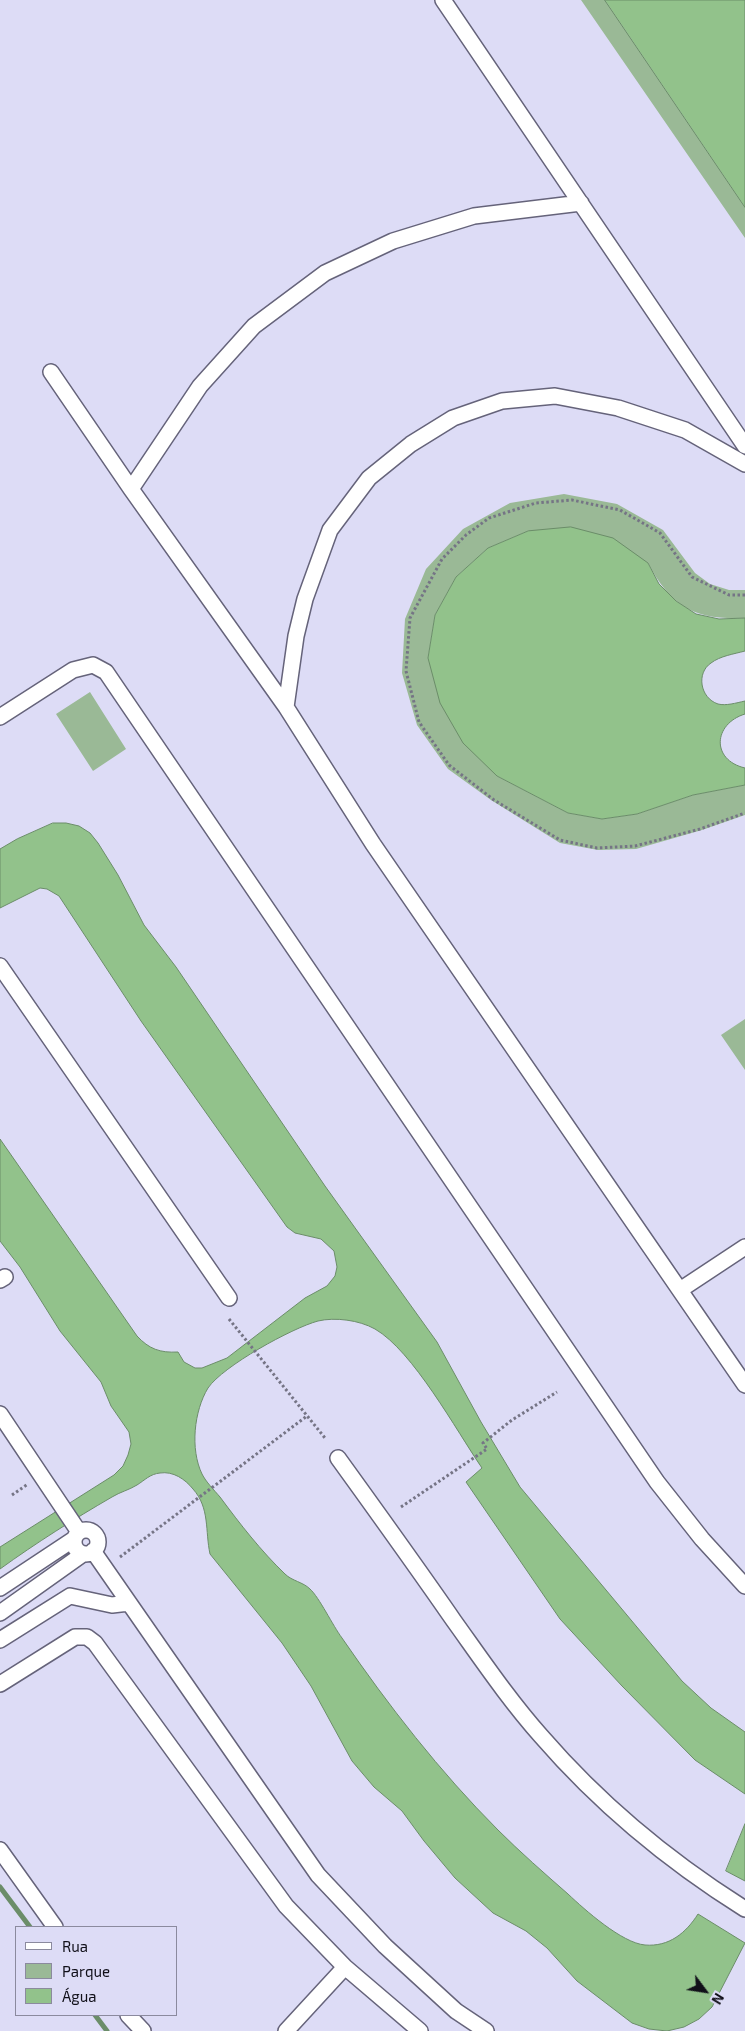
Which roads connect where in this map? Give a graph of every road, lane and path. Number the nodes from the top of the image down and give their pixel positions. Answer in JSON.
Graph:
{"nodes":[{"id":1,"x":443,"y":0,"type":"edge"},
{"id":2,"x":581,"y":203,"type":"junction"},
{"id":3,"x":51,"y":372,"type":"dead end"},
{"id":4,"x":745,"y":446,"type":"edge"},
{"id":5,"x":745,"y":464,"type":"edge"},
{"id":6,"x":131,"y":489,"type":"junction"},
{"id":7,"x":745,"y":595,"type":"edge"},
{"id":8,"x":286,"y":707,"type":"junction"},
{"id":9,"x":0,"y":717,"type":"edge"},
{"id":10,"x":745,"y":813,"type":"edge"},
{"id":11,"x":0,"y":966,"type":"edge"},
{"id":12,"x":745,"y":1246,"type":"edge"},
{"id":13,"x":680,"y":1290,"type":"junction"},
{"id":14,"x":229,"y":1298,"type":"dead end"},
{"id":15,"x":229,"y":1319,"type":"dead end"},
{"id":16,"x":745,"y":1385,"type":"edge"},
{"id":17,"x":557,"y":1392,"type":"dead end"},
{"id":18,"x":0,"y":1414,"type":"edge"},
{"id":19,"x":308,"y":1416,"type":"junction"},
{"id":20,"x":325,"y":1438,"type":"dead end"},
{"id":21,"x":338,"y":1458,"type":"dead end"},
{"id":22,"x":401,"y":1507,"type":"dead end"},
{"id":23,"x":76,"y":1532,"type":"junction"},
{"id":24,"x":88,"y":1552,"type":"junction"},
{"id":25,"x":120,"y":1557,"type":"dead end"},
{"id":26,"x":745,"y":1586,"type":"edge"},
{"id":27,"x":0,"y":1588,"type":"edge"},
{"id":28,"x":129,"y":1603,"type":"junction"},
{"id":29,"x":0,"y":1613,"type":"edge"},
{"id":30,"x":0,"y":1640,"type":"edge"},
{"id":31,"x":0,"y":1684,"type":"edge"},
{"id":32,"x":0,"y":1850,"type":"edge"},
{"id":33,"x":745,"y":1908,"type":"edge"},
{"id":34,"x":54,"y":1926,"type":"edge"},
{"id":35,"x":345,"y":1967,"type":"junction"},
{"id":36,"x":129,"y":2016,"type":"edge"},
{"id":37,"x":143,"y":2031,"type":"edge"},
{"id":38,"x":286,"y":2031,"type":"edge"},
{"id":39,"x":420,"y":2031,"type":"edge"},
{"id":40,"x":486,"y":2031,"type":"edge"}],
"edges":[{"from":1,"to":2,"type":"street"},
{"from":2,"to":4,"type":"street"},
{"from":2,"to":6,"type":"street"},
{"from":3,"to":6,"type":"street"},
{"from":5,"to":8,"type":"street"},
{"from":6,"to":8,"type":"street"},
{"from":7,"to":10,"type":"path"},
{"from":8,"to":13,"type":"street"},
{"from":9,"to":26,"type":"street"},
{"from":11,"to":14,"type":"street"},
{"from":12,"to":13,"type":"street"},
{"from":13,"to":16,"type":"street"},
{"from":15,"to":19,"type":"path"},
{"from":17,"to":22,"type":"path"},
{"from":18,"to":23,"type":"street"},
{"from":19,"to":20,"type":"path"},
{"from":19,"to":25,"type":"path"},
{"from":21,"to":33,"type":"street"},
{"from":23,"to":24,"type":"street"},
{"from":23,"to":24,"type":"street"},
{"from":23,"to":27,"type":"street"},
{"from":24,"to":28,"type":"street"},
{"from":24,"to":29,"type":"street"},
{"from":28,"to":30,"type":"street"},
{"from":28,"to":40,"type":"street"},
{"from":31,"to":35,"type":"street"},
{"from":32,"to":34,"type":"street"},
{"from":35,"to":38,"type":"street"},
{"from":35,"to":39,"type":"street"},
{"from":36,"to":37,"type":"street"}]}
